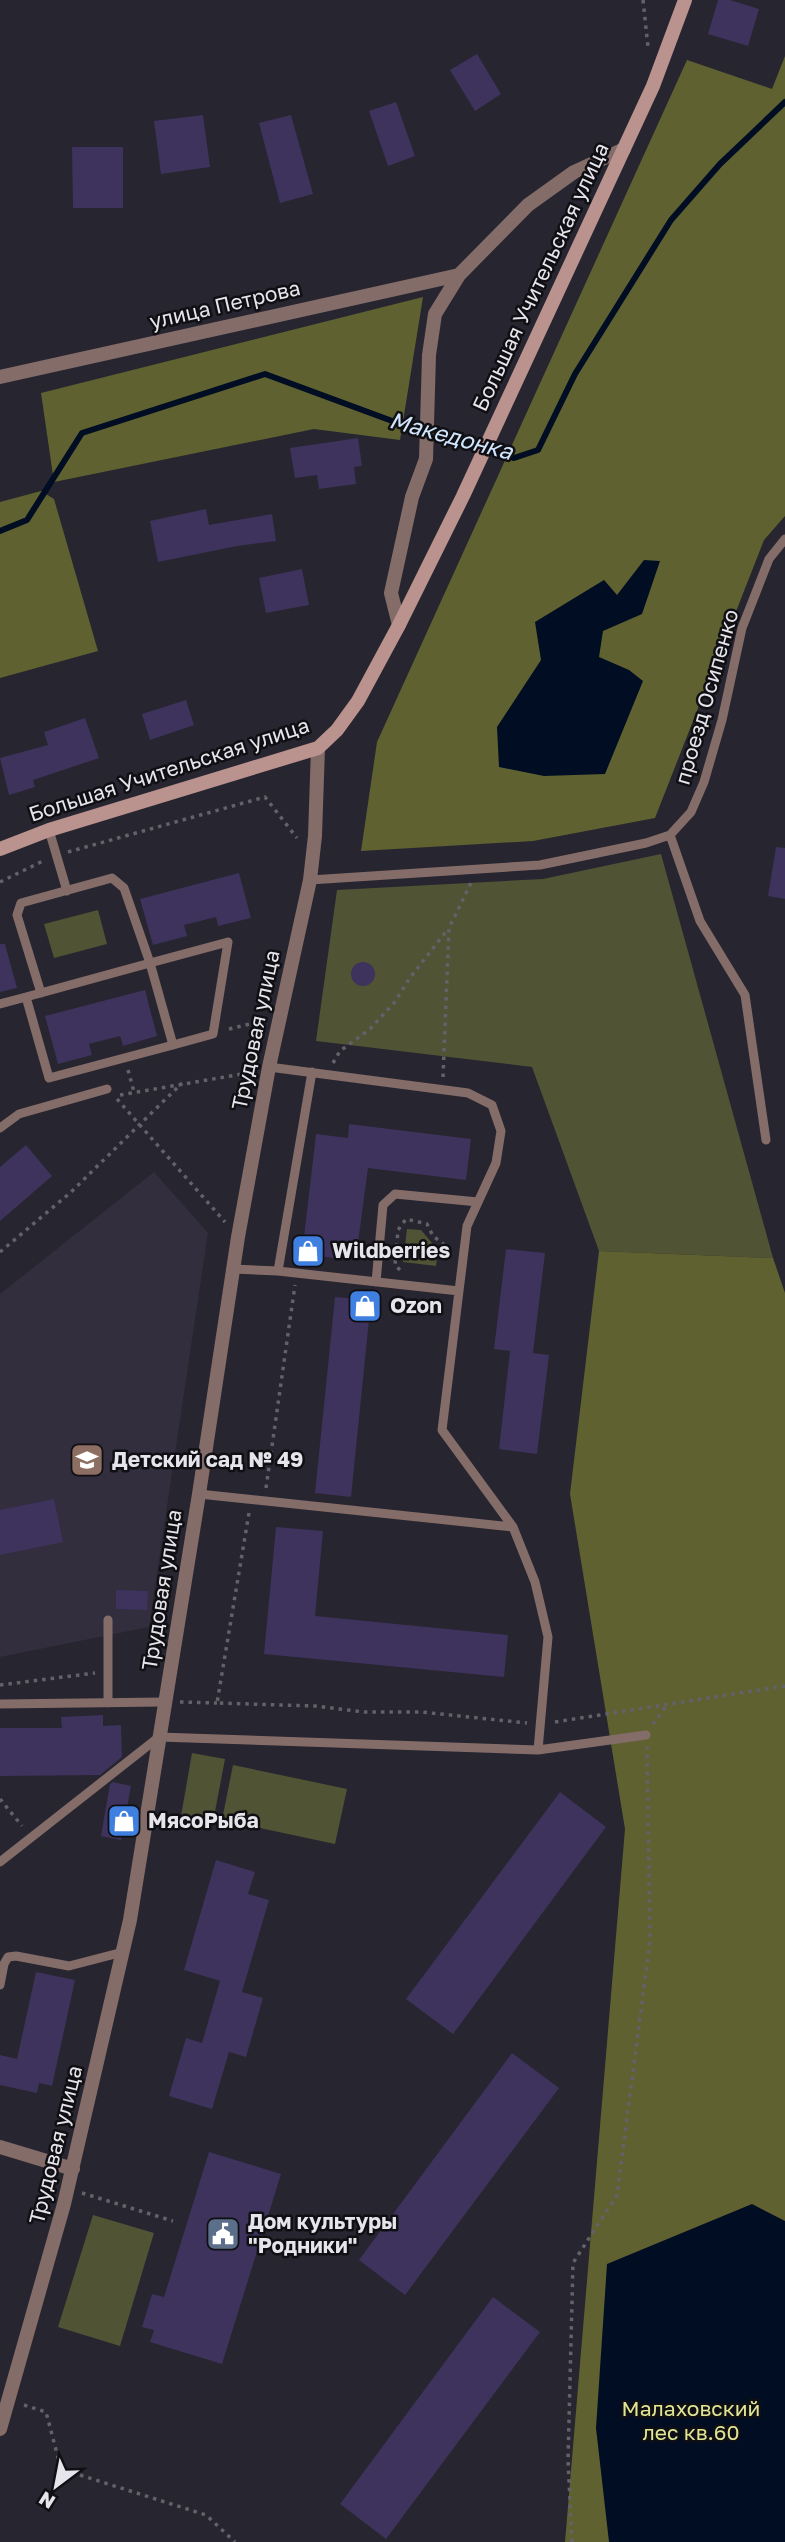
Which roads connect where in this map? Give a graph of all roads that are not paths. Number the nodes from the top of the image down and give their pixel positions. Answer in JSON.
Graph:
{"nodes":[{"id":1,"x":685,"y":0,"type":"edge"},
{"id":2,"x":624,"y":149,"type":"junction"},
{"id":3,"x":460,"y":275,"type":"junction"},
{"id":4,"x":0,"y":377,"type":"edge"},
{"id":5,"x":785,"y":540,"type":"edge"},
{"id":6,"x":399,"y":625,"type":"junction"},
{"id":7,"x":318,"y":748,"type":"junction"},
{"id":8,"x":49,"y":830,"type":"junction"},
{"id":9,"x":670,"y":835,"type":"junction"},
{"id":10,"x":0,"y":849,"type":"edge"},
{"id":11,"x":310,"y":880,"type":"junction"},
{"id":12,"x":67,"y":891,"type":"junction"},
{"id":13,"x":150,"y":962,"type":"junction"},
{"id":14,"x":41,"y":993,"type":"junction"},
{"id":15,"x":26,"y":997,"type":"junction"},
{"id":16,"x":0,"y":1004,"type":"edge"},
{"id":17,"x":173,"y":1045,"type":"junction"},
{"id":18,"x":269,"y":1067,"type":"junction"},
{"id":19,"x":312,"y":1072,"type":"junction"},
{"id":20,"x":107,"y":1089,"type":"dead end"},
{"id":21,"x":0,"y":1128,"type":"edge"},
{"id":22,"x":766,"y":1140,"type":"dead end"},
{"id":23,"x":478,"y":1202,"type":"junction"},
{"id":24,"x":233,"y":1269,"type":"junction"},
{"id":25,"x":278,"y":1271,"type":"junction"},
{"id":26,"x":376,"y":1282,"type":"junction"},
{"id":27,"x":459,"y":1291,"type":"junction"},
{"id":28,"x":199,"y":1494,"type":"junction"},
{"id":29,"x":513,"y":1527,"type":"junction"},
{"id":30,"x":108,"y":1620,"type":"dead end"},
{"id":31,"x":164,"y":1702,"type":"junction"},
{"id":32,"x":108,"y":1703,"type":"junction"},
{"id":33,"x":0,"y":1704,"type":"edge"},
{"id":34,"x":646,"y":1735,"type":"road end"},
{"id":35,"x":159,"y":1737,"type":"junction"},
{"id":36,"x":538,"y":1750,"type":"junction"},
{"id":37,"x":0,"y":1862,"type":"edge"},
{"id":38,"x":123,"y":1952,"type":"junction"},
{"id":39,"x":0,"y":1985,"type":"edge"},
{"id":40,"x":0,"y":2147,"type":"edge"},
{"id":41,"x":73,"y":2169,"type":"junction"},
{"id":42,"x":0,"y":2429,"type":"edge"}],
"edges":[{"from":1,"to":2,"type":"main road","name":"Большая Учительская улица"},
{"from":2,"to":3,"type":"street"},
{"from":2,"to":6,"type":"main road","name":"Большая Учительская улица"},
{"from":3,"to":4,"type":"street","name":"улица Петрова"},
{"from":3,"to":6,"type":"street"},
{"from":5,"to":9,"type":"lane","name":"проезд Осипенко"},
{"from":6,"to":7,"type":"main road","name":"Большая Учительская улица"},
{"from":7,"to":8,"type":"main road","name":"Большая Учительская улица"},
{"from":7,"to":11,"type":"street","name":"Трудовая улица"},
{"from":8,"to":10,"type":"main road","name":"Большая Учительская улица"},
{"from":8,"to":12,"type":"lane"},
{"from":9,"to":11,"type":"lane"},
{"from":9,"to":22,"type":"lane"},
{"from":11,"to":18,"type":"street","name":"Трудовая улица"},
{"from":12,"to":13,"type":"lane"},
{"from":12,"to":14,"type":"lane"},
{"from":13,"to":14,"type":"lane"},
{"from":13,"to":17,"type":"lane"},
{"from":13,"to":17,"type":"lane"},
{"from":14,"to":15,"type":"lane"},
{"from":15,"to":16,"type":"lane"},
{"from":15,"to":17,"type":"lane"},
{"from":18,"to":19,"type":"lane"},
{"from":18,"to":24,"type":"street","name":"Трудовая улица"},
{"from":19,"to":23,"type":"lane"},
{"from":19,"to":25,"type":"lane"},
{"from":20,"to":21,"type":"lane"},
{"from":23,"to":26,"type":"lane"},
{"from":23,"to":27,"type":"lane"},
{"from":24,"to":25,"type":"lane"},
{"from":24,"to":28,"type":"street","name":"Трудовая улица"},
{"from":25,"to":26,"type":"lane"},
{"from":26,"to":27,"type":"lane"},
{"from":27,"to":29,"type":"lane"},
{"from":28,"to":29,"type":"lane"},
{"from":28,"to":31,"type":"street","name":"Трудовая улица"},
{"from":29,"to":36,"type":"lane"},
{"from":30,"to":32,"type":"lane"},
{"from":31,"to":32,"type":"lane"},
{"from":31,"to":35,"type":"street","name":"Трудовая улица"},
{"from":32,"to":33,"type":"lane"},
{"from":34,"to":36,"type":"lane"},
{"from":35,"to":36,"type":"lane"},
{"from":35,"to":37,"type":"lane"},
{"from":35,"to":38,"type":"street","name":"Трудовая улица"},
{"from":38,"to":39,"type":"lane"},
{"from":38,"to":41,"type":"street","name":"Трудовая улица"},
{"from":40,"to":41,"type":"street"},
{"from":41,"to":42,"type":"street","name":"Трудовая улица"}]}
